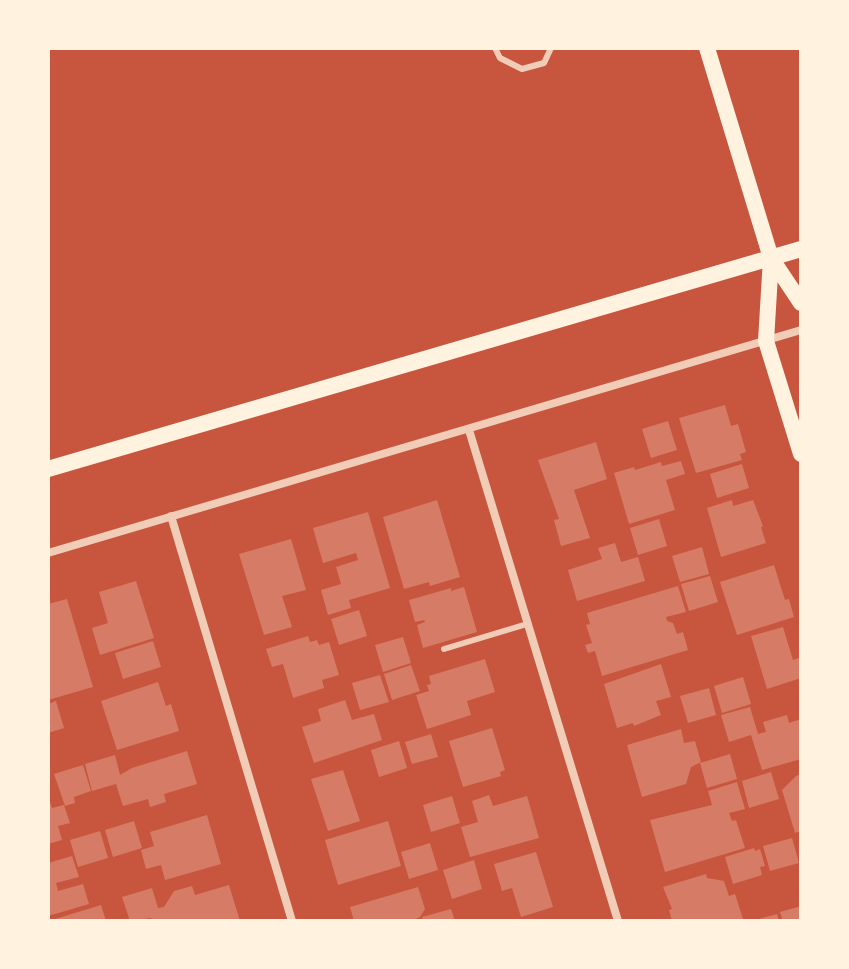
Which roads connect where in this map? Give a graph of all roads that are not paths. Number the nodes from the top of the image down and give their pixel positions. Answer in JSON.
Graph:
{"nodes":[{"id":1,"x":495,"y":48,"type":"edge"},
{"id":2,"x":551,"y":48,"type":"edge"},
{"id":3,"x":707,"y":48,"type":"edge"},
{"id":4,"x":801,"y":249,"type":"edge"},
{"id":5,"x":771,"y":258,"type":"junction"},
{"id":6,"x":801,"y":303,"type":"edge"},
{"id":7,"x":801,"y":330,"type":"edge"},
{"id":8,"x":766,"y":341,"type":"junction"},
{"id":9,"x":469,"y":430,"type":"junction"},
{"id":10,"x":801,"y":454,"type":"edge"},
{"id":11,"x":48,"y":469,"type":"edge"},
{"id":12,"x":171,"y":516,"type":"junction"},
{"id":13,"x":48,"y":553,"type":"edge"},
{"id":14,"x":527,"y":624,"type":"junction"},
{"id":15,"x":444,"y":649,"type":"dead end"},
{"id":16,"x":292,"y":921,"type":"edge"},
{"id":17,"x":618,"y":921,"type":"edge"}],
"edges":[{"from":1,"to":2,"type":"lane"},
{"from":3,"to":5,"type":"main road"},
{"from":4,"to":5,"type":"main road"},
{"from":5,"to":6,"type":"main road"},
{"from":5,"to":8,"type":"main road"},
{"from":5,"to":11,"type":"main road"},
{"from":7,"to":8,"type":"street"},
{"from":8,"to":9,"type":"street"},
{"from":8,"to":10,"type":"main road"},
{"from":9,"to":12,"type":"street"},
{"from":9,"to":14,"type":"street"},
{"from":12,"to":13,"type":"street"},
{"from":12,"to":16,"type":"street"},
{"from":14,"to":15,"type":"lane"},
{"from":14,"to":17,"type":"street"}]}
